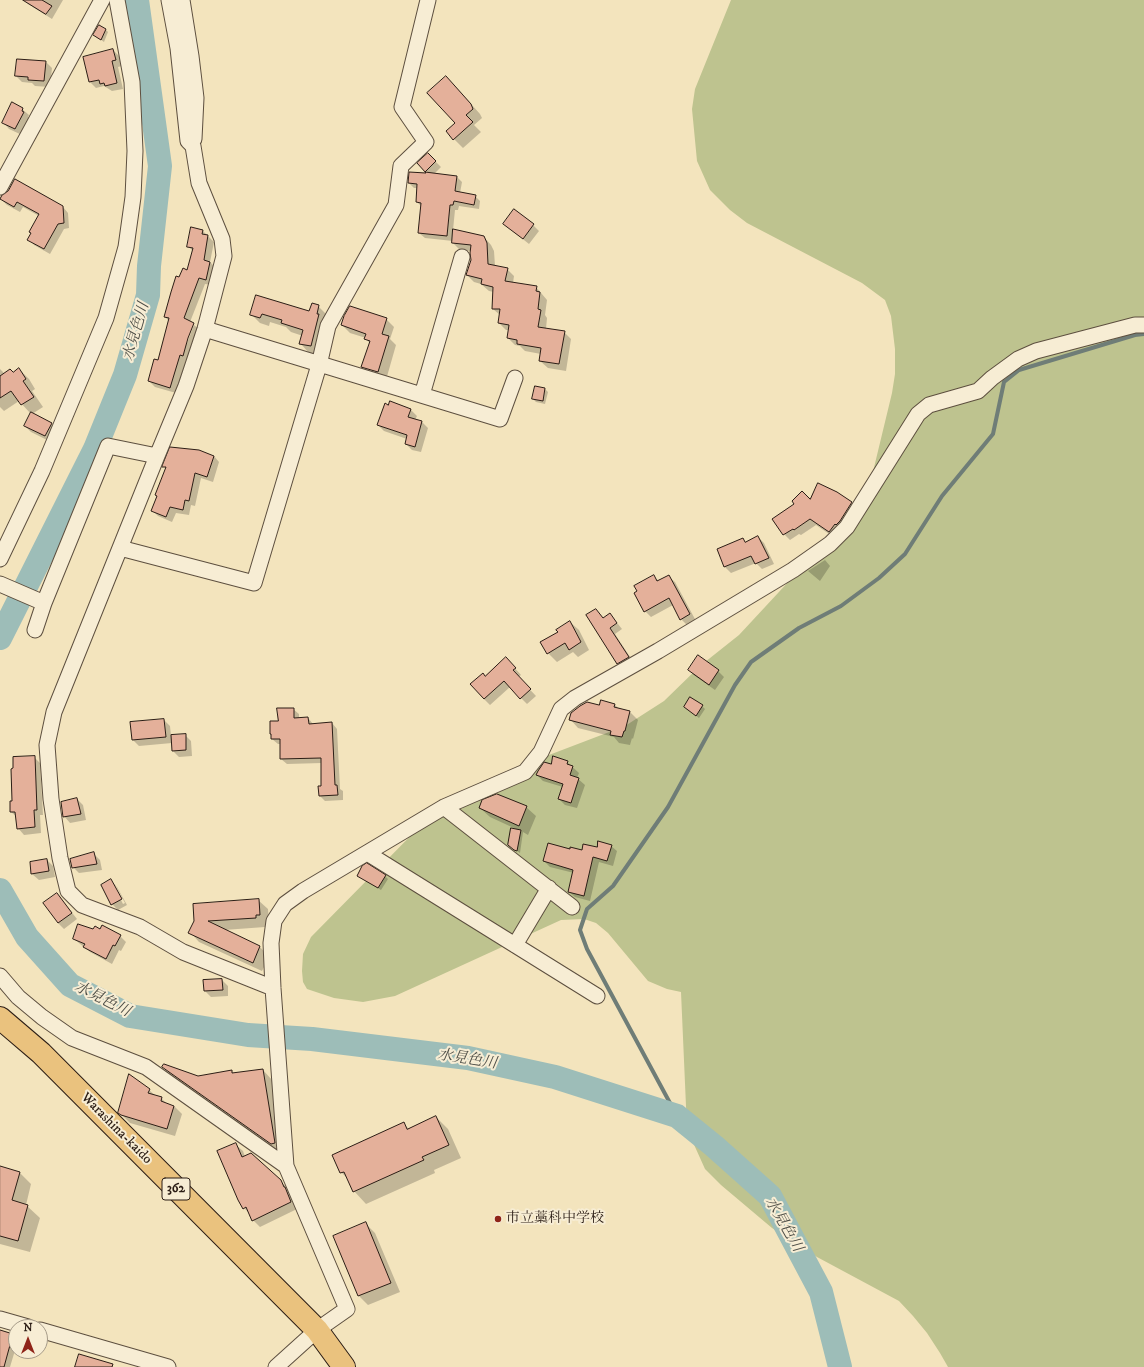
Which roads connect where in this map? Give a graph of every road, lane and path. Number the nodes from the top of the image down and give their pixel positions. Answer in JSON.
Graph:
{"nodes":[{"id":1,"x":102,"y":0,"type":"edge"},
{"id":2,"x":117,"y":0,"type":"edge"},
{"id":3,"x":170,"y":0,"type":"edge"},
{"id":4,"x":182,"y":0,"type":"edge"},
{"id":5,"x":428,"y":0,"type":"edge"},
{"id":6,"x":194,"y":146,"type":"junction"},
{"id":7,"x":0,"y":187,"type":"edge"},
{"id":8,"x":462,"y":257,"type":"dead end"},
{"id":9,"x":1144,"y":325,"type":"edge"},
{"id":10,"x":205,"y":330,"type":"junction"},
{"id":11,"x":318,"y":365,"type":"junction"},
{"id":12,"x":515,"y":378,"type":"dead end"},
{"id":13,"x":422,"y":395,"type":"junction"},
{"id":14,"x":156,"y":456,"type":"junction"},
{"id":15,"x":120,"y":548,"type":"junction"},
{"id":16,"x":0,"y":559,"type":"edge"},
{"id":17,"x":1,"y":584,"type":"edge"},
{"id":18,"x":44,"y":603,"type":"junction"},
{"id":19,"x":35,"y":630,"type":"dead end"},
{"id":20,"x":444,"y":807,"type":"junction"},
{"id":21,"x":367,"y":853,"type":"junction"},
{"id":22,"x":549,"y":888,"type":"junction"},
{"id":23,"x":572,"y":907,"type":"dead end"},
{"id":24,"x":515,"y":945,"type":"junction"},
{"id":25,"x":0,"y":976,"type":"edge"},
{"id":26,"x":273,"y":988,"type":"junction"},
{"id":27,"x":597,"y":996,"type":"dead end"},
{"id":28,"x":0,"y":1018,"type":"edge"},
{"id":29,"x":286,"y":1166,"type":"junction"},
{"id":30,"x":317,"y":1330,"type":"junction"},
{"id":31,"x":48,"y":1332,"type":"edge"},
{"id":32,"x":168,"y":1367,"type":"edge"},
{"id":33,"x":276,"y":1367,"type":"edge"},
{"id":34,"x":344,"y":1367,"type":"edge"}],
"edges":[{"from":1,"to":7,"type":"street"},
{"from":2,"to":16,"type":"street"},
{"from":3,"to":6,"type":"street"},
{"from":4,"to":6,"type":"street"},
{"from":5,"to":11,"type":"street"},
{"from":6,"to":10,"type":"street"},
{"from":8,"to":13,"type":"street"},
{"from":9,"to":20,"type":"street"},
{"from":10,"to":11,"type":"street"},
{"from":10,"to":14,"type":"street"},
{"from":11,"to":13,"type":"street"},
{"from":11,"to":15,"type":"street"},
{"from":12,"to":13,"type":"street"},
{"from":14,"to":15,"type":"street"},
{"from":14,"to":18,"type":"street"},
{"from":15,"to":26,"type":"street"},
{"from":17,"to":18,"type":"street"},
{"from":18,"to":19,"type":"street"},
{"from":20,"to":21,"type":"street"},
{"from":20,"to":22,"type":"street"},
{"from":21,"to":24,"type":"street"},
{"from":21,"to":26,"type":"street"},
{"from":22,"to":23,"type":"street"},
{"from":22,"to":24,"type":"street"},
{"from":24,"to":27,"type":"street"},
{"from":25,"to":29,"type":"street"},
{"from":26,"to":29,"type":"street"},
{"from":28,"to":30,"type":"highway","name":"Warashina-kaido","number":"362"},
{"from":29,"to":30,"type":"street"},
{"from":30,"to":33,"type":"street"},
{"from":30,"to":34,"type":"highway","name":"Warashina-kaido","number":"362"},
{"from":31,"to":32,"type":"street"}]}
